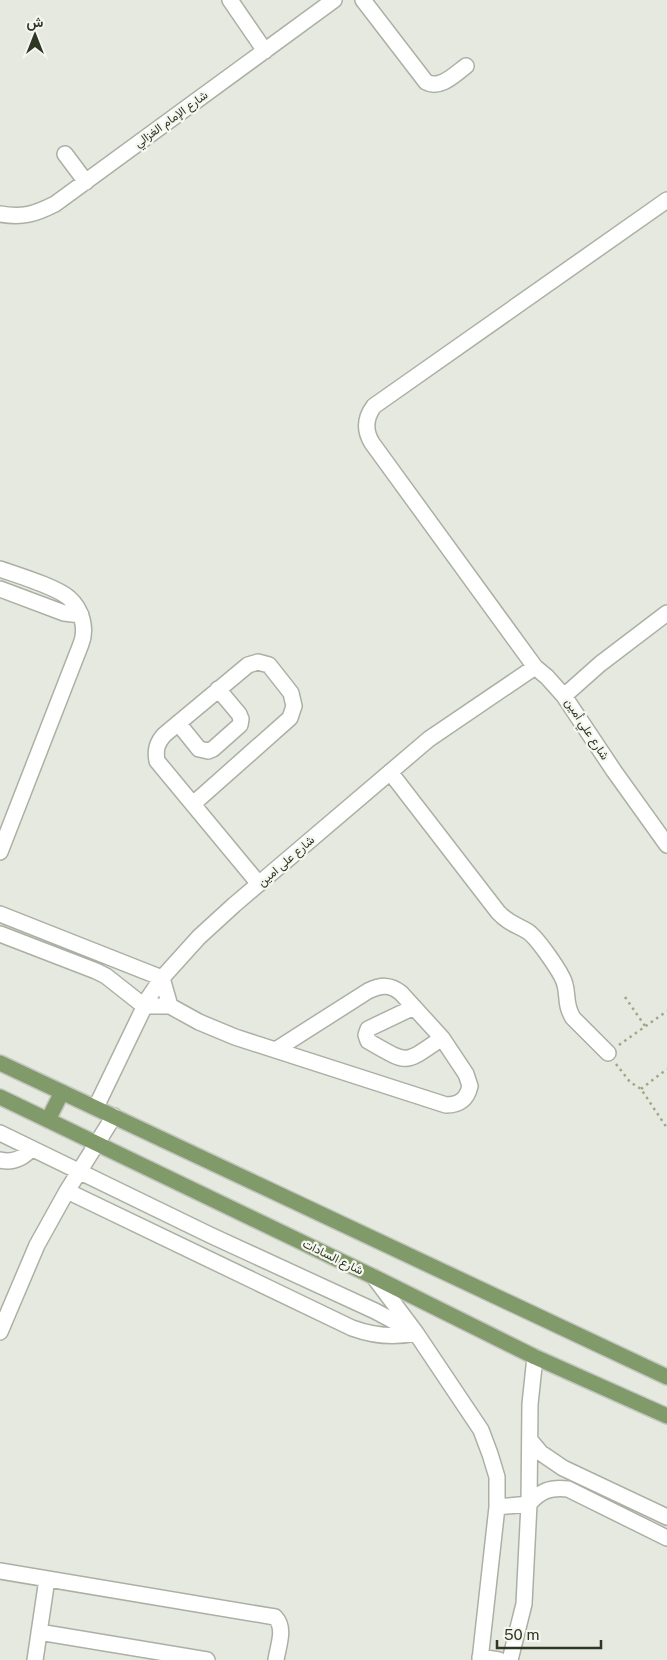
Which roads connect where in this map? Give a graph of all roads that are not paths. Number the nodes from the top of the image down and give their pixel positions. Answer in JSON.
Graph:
{"nodes":[{"id":1,"x":230,"y":0,"type":"edge"},
{"id":2,"x":334,"y":0,"type":"edge"},
{"id":3,"x":363,"y":0,"type":"edge"},
{"id":4,"x":265,"y":50,"type":"junction"},
{"id":5,"x":466,"y":66,"type":"dead end"},
{"id":6,"x":65,"y":154,"type":"dead end"},
{"id":7,"x":86,"y":182,"type":"junction"},
{"id":8,"x":667,"y":200,"type":"edge"},
{"id":9,"x":0,"y":214,"type":"edge"},
{"id":10,"x":0,"y":569,"type":"edge"},
{"id":11,"x":0,"y":588,"type":"edge"},
{"id":12,"x":667,"y":613,"type":"edge"},
{"id":13,"x":80,"y":615,"type":"junction"},
{"id":14,"x":535,"y":667,"type":"junction"},
{"id":15,"x":218,"y":689,"type":"junction"},
{"id":16,"x":564,"y":696,"type":"junction"},
{"id":17,"x":178,"y":723,"type":"junction"},
{"id":18,"x":390,"y":772,"type":"junction"},
{"id":19,"x":193,"y":804,"type":"junction"},
{"id":20,"x":667,"y":845,"type":"edge"},
{"id":21,"x":0,"y":852,"type":"edge"},
{"id":22,"x":259,"y":884,"type":"junction"},
{"id":23,"x":0,"y":914,"type":"edge"},
{"id":24,"x":0,"y":934,"type":"edge"},
{"id":25,"x":162,"y":978,"type":"junction"},
{"id":26,"x":144,"y":1006,"type":"junction"},
{"id":27,"x":170,"y":1006,"type":"junction"},
{"id":28,"x":414,"y":1007,"type":"junction"},
{"id":29,"x":442,"y":1038,"type":"junction"},
{"id":30,"x":277,"y":1049,"type":"junction"},
{"id":31,"x":608,"y":1053,"type":"road end"},
{"id":32,"x":0,"y":1063,"type":"edge"},
{"id":33,"x":62,"y":1092,"type":"junction"},
{"id":34,"x":0,"y":1097,"type":"edge"},
{"id":35,"x":96,"y":1107,"type":"junction"},
{"id":36,"x":114,"y":1116,"type":"junction"},
{"id":37,"x":48,"y":1120,"type":"junction"},
{"id":38,"x":0,"y":1133,"type":"edge"},
{"id":39,"x":98,"y":1143,"type":"junction"},
{"id":40,"x":31,"y":1149,"type":"junction"},
{"id":41,"x":0,"y":1160,"type":"edge"},
{"id":42,"x":78,"y":1172,"type":"junction"},
{"id":43,"x":67,"y":1191,"type":"junction"},
{"id":44,"x":374,"y":1277,"type":"junction"},
{"id":45,"x":0,"y":1332,"type":"edge"},
{"id":46,"x":416,"y":1333,"type":"junction"},
{"id":47,"x":535,"y":1357,"type":"junction"},
{"id":48,"x":667,"y":1377,"type":"edge"},
{"id":49,"x":667,"y":1416,"type":"edge"},
{"id":50,"x":530,"y":1440,"type":"junction"},
{"id":51,"x":529,"y":1504,"type":"junction"},
{"id":52,"x":497,"y":1507,"type":"junction"},
{"id":53,"x":667,"y":1517,"type":"edge"},
{"id":54,"x":667,"y":1538,"type":"edge"},
{"id":55,"x":0,"y":1571,"type":"edge"},
{"id":56,"x":47,"y":1579,"type":"junction"},
{"id":57,"x":39,"y":1632,"type":"junction"},
{"id":58,"x":183,"y":1658,"type":"edge"},
{"id":59,"x":480,"y":1658,"type":"edge"},
{"id":60,"x":35,"y":1660,"type":"edge"},
{"id":61,"x":207,"y":1660,"type":"edge"},
{"id":62,"x":276,"y":1660,"type":"edge"},
{"id":63,"x":499,"y":1660,"type":"edge"},
{"id":64,"x":510,"y":1660,"type":"edge"}],
"edges":[{"from":1,"to":4,"type":"street"},
{"from":2,"to":4,"type":"street","name":"شارع الإمام الغزالي"},
{"from":3,"to":5,"type":"street"},
{"from":4,"to":7,"type":"street","name":"شارع الإمام الغزالي"},
{"from":6,"to":7,"type":"street"},
{"from":7,"to":9,"type":"street","name":"شارع الإمام الغزالي"},
{"from":8,"to":14,"type":"street"},
{"from":10,"to":13,"type":"street"},
{"from":11,"to":13,"type":"street"},
{"from":12,"to":16,"type":"street","name":"شارع علي أمين"},
{"from":13,"to":21,"type":"street"},
{"from":14,"to":16,"type":"street"},
{"from":14,"to":18,"type":"street","name":"شارع على امين"},
{"from":15,"to":17,"type":"street"},
{"from":15,"to":17,"type":"street"},
{"from":15,"to":19,"type":"street"},
{"from":16,"to":20,"type":"street","name":"شارع علي أمين"},
{"from":17,"to":19,"type":"street"},
{"from":18,"to":22,"type":"street","name":"شارع على امين"},
{"from":18,"to":31,"type":"street"},
{"from":19,"to":22,"type":"street"},
{"from":22,"to":25,"type":"street","name":"شارع على امين"},
{"from":23,"to":25,"type":"street"},
{"from":24,"to":26,"type":"street"},
{"from":25,"to":26,"type":"street","name":"شارع على امين"},
{"from":25,"to":27,"type":"street"},
{"from":26,"to":27,"type":"street"},
{"from":26,"to":35,"type":"street","name":"شارع على امين"},
{"from":27,"to":30,"type":"street"},
{"from":28,"to":29,"type":"street"},
{"from":28,"to":29,"type":"street"},
{"from":28,"to":30,"type":"street"},
{"from":29,"to":30,"type":"street"},
{"from":32,"to":33,"type":"main road"},
{"from":33,"to":35,"type":"main road"},
{"from":33,"to":37,"type":"main road"},
{"from":34,"to":37,"type":"main road","name":"شارع السادات"},
{"from":35,"to":36,"type":"main road"},
{"from":36,"to":39,"type":"street"},
{"from":36,"to":48,"type":"main road"},
{"from":37,"to":39,"type":"main road","name":"شارع السادات"},
{"from":38,"to":40,"type":"street"},
{"from":39,"to":42,"type":"street"},
{"from":39,"to":44,"type":"main road","name":"شارع السادات"},
{"from":40,"to":41,"type":"street"},
{"from":40,"to":42,"type":"street"},
{"from":42,"to":43,"type":"street"},
{"from":42,"to":46,"type":"street"},
{"from":43,"to":45,"type":"street"},
{"from":43,"to":46,"type":"street"},
{"from":44,"to":46,"type":"street"},
{"from":44,"to":47,"type":"main road","name":"شارع السادات"},
{"from":46,"to":52,"type":"street"},
{"from":47,"to":49,"type":"main road","name":"شارع السادات"},
{"from":47,"to":50,"type":"street"},
{"from":50,"to":51,"type":"street"},
{"from":50,"to":53,"type":"street"},
{"from":51,"to":52,"type":"street"},
{"from":51,"to":54,"type":"street"},
{"from":51,"to":64,"type":"street"},
{"from":52,"to":59,"type":"street"},
{"from":55,"to":56,"type":"street"},
{"from":56,"to":57,"type":"street"},
{"from":56,"to":62,"type":"street"},
{"from":57,"to":58,"type":"street"},
{"from":57,"to":60,"type":"street"},
{"from":58,"to":61,"type":"street"},
{"from":59,"to":63,"type":"street"}]}
